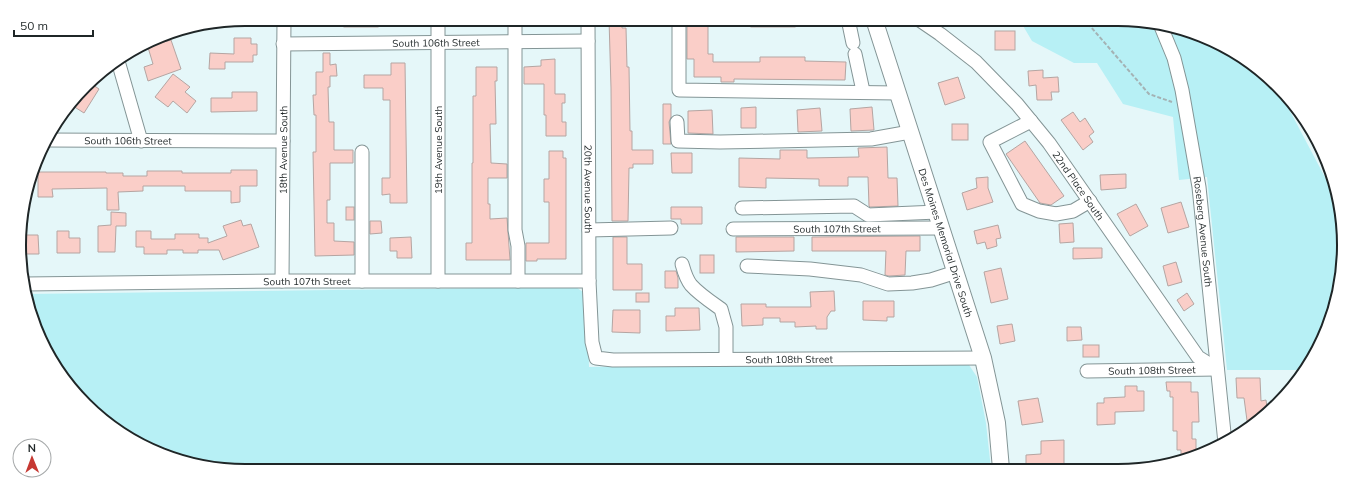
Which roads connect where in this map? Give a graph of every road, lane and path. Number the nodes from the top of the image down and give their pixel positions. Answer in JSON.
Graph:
{"nodes":[{"id":1,"x":284,"y":26,"type":"edge"},
{"id":2,"x":438,"y":26,"type":"edge"},
{"id":3,"x":515,"y":26,"type":"edge"},
{"id":4,"x":588,"y":26,"type":"edge"},
{"id":5,"x":679,"y":26,"type":"edge"},
{"id":6,"x":849,"y":26,"type":"edge"},
{"id":7,"x":876,"y":26,"type":"edge"},
{"id":8,"x":928,"y":26,"type":"edge"},
{"id":9,"x":1090,"y":26,"type":"edge"},
{"id":10,"x":1163,"y":30,"type":"edge"},
{"id":11,"x":515,"y":41,"type":"junction"},
{"id":12,"x":588,"y":41,"type":"junction"},
{"id":13,"x":438,"y":42,"type":"junction"},
{"id":14,"x":283,"y":44,"type":"junction"},
{"id":15,"x":119,"y":66,"type":"edge"},
{"id":16,"x":863,"y":91,"type":"junction"},
{"id":17,"x":898,"y":93,"type":"junction"},
{"id":18,"x":1185,"y":106,"type":"junction"},
{"id":19,"x":1031,"y":121,"type":"junction"},
{"id":20,"x":677,"y":122,"type":"dead end"},
{"id":21,"x":910,"y":132,"type":"junction"},
{"id":22,"x":53,"y":140,"type":"edge"},
{"id":23,"x":141,"y":140,"type":"junction"},
{"id":24,"x":283,"y":141,"type":"junction"},
{"id":25,"x":362,"y":152,"type":"dead end"},
{"id":26,"x":1090,"y":201,"type":"junction"},
{"id":27,"x":742,"y":208,"type":"dead end"},
{"id":28,"x":937,"y":212,"type":"junction"},
{"id":29,"x":671,"y":228,"type":"dead end"},
{"id":30,"x":942,"y":228,"type":"junction"},
{"id":31,"x":733,"y":229,"type":"dead end"},
{"id":32,"x":589,"y":230,"type":"junction"},
{"id":33,"x":682,"y":264,"type":"dead end"},
{"id":34,"x":747,"y":266,"type":"dead end"},
{"id":35,"x":956,"y":272,"type":"junction"},
{"id":36,"x":282,"y":281,"type":"junction"},
{"id":37,"x":362,"y":281,"type":"junction"},
{"id":38,"x":438,"y":282,"type":"junction"},
{"id":39,"x":518,"y":282,"type":"junction"},
{"id":40,"x":589,"y":282,"type":"junction"},
{"id":41,"x":29,"y":284,"type":"edge"},
{"id":42,"x":596,"y":358,"type":"joint"},
{"id":43,"x":983,"y":358,"type":"junction"},
{"id":44,"x":726,"y":359,"type":"junction"},
{"id":45,"x":1218,"y":369,"type":"junction"},
{"id":46,"x":1086,"y":372,"type":"dead end"},
{"id":47,"x":1224,"y":437,"type":"edge"},
{"id":48,"x":1001,"y":464,"type":"edge"}],
"edges":[{"from":1,"to":14,"type":"street","name":"18th Avenue South"},
{"from":2,"to":13,"type":"street","name":"19th Avenue South"},
{"from":3,"to":11,"type":"street"},
{"from":4,"to":12,"type":"street","name":"20th Avenue South"},
{"from":5,"to":16,"type":"street"},
{"from":6,"to":16,"type":"street"},
{"from":7,"to":17,"type":"main road","name":"Des Moines Memorial Drive South"},
{"from":8,"to":19,"type":"street","name":"22nd Place South"},
{"from":9,"to":18,"type":"path"},
{"from":10,"to":18,"type":"street","name":"Roseberg Avenue South"},
{"from":11,"to":12,"type":"street","name":"South 106th Street"},
{"from":11,"to":13,"type":"street","name":"South 106th Street"},
{"from":11,"to":39,"type":"street"},
{"from":12,"to":32,"type":"street","name":"20th Avenue South"},
{"from":13,"to":14,"type":"street","name":"South 106th Street"},
{"from":13,"to":38,"type":"street","name":"19th Avenue South"},
{"from":14,"to":24,"type":"street","name":"18th Avenue South"},
{"from":15,"to":23,"type":"street"},
{"from":16,"to":17,"type":"street"},
{"from":17,"to":21,"type":"main road","name":"Des Moines Memorial Drive South"},
{"from":18,"to":45,"type":"street","name":"Roseberg Avenue South"},
{"from":19,"to":26,"type":"street","name":"22nd Place South"},
{"from":19,"to":26,"type":"street"},
{"from":20,"to":21,"type":"street"},
{"from":21,"to":28,"type":"main road","name":"Des Moines Memorial Drive South"},
{"from":22,"to":23,"type":"street","name":"South 106th Street"},
{"from":23,"to":24,"type":"street","name":"South 106th Street"},
{"from":24,"to":36,"type":"street","name":"18th Avenue South"},
{"from":25,"to":37,"type":"street"},
{"from":26,"to":45,"type":"street","name":"22nd Place South"},
{"from":27,"to":28,"type":"street"},
{"from":28,"to":30,"type":"main road","name":"Des Moines Memorial Drive South"},
{"from":29,"to":32,"type":"street"},
{"from":30,"to":31,"type":"street","name":"South 107th Street"},
{"from":30,"to":35,"type":"main road","name":"Des Moines Memorial Drive South"},
{"from":32,"to":40,"type":"street","name":"20th Avenue South"},
{"from":33,"to":44,"type":"street"},
{"from":34,"to":35,"type":"street"},
{"from":35,"to":43,"type":"main road","name":"Des Moines Memorial Drive South"},
{"from":36,"to":37,"type":"street","name":"South 107th Street"},
{"from":36,"to":41,"type":"street","name":"South 107th Street"},
{"from":37,"to":38,"type":"street","name":"South 107th Street"},
{"from":38,"to":39,"type":"street","name":"South 107th Street"},
{"from":39,"to":40,"type":"street","name":"South 107th Street"},
{"from":40,"to":42,"type":"street","name":"20th Avenue South"},
{"from":42,"to":44,"type":"street","name":"South 108th Street"},
{"from":43,"to":44,"type":"street","name":"South 108th Street"},
{"from":43,"to":48,"type":"main road","name":"Des Moines Memorial Drive South"},
{"from":45,"to":46,"type":"street","name":"South 108th Street"},
{"from":45,"to":47,"type":"street","name":"Roseberg Avenue South"}]}
